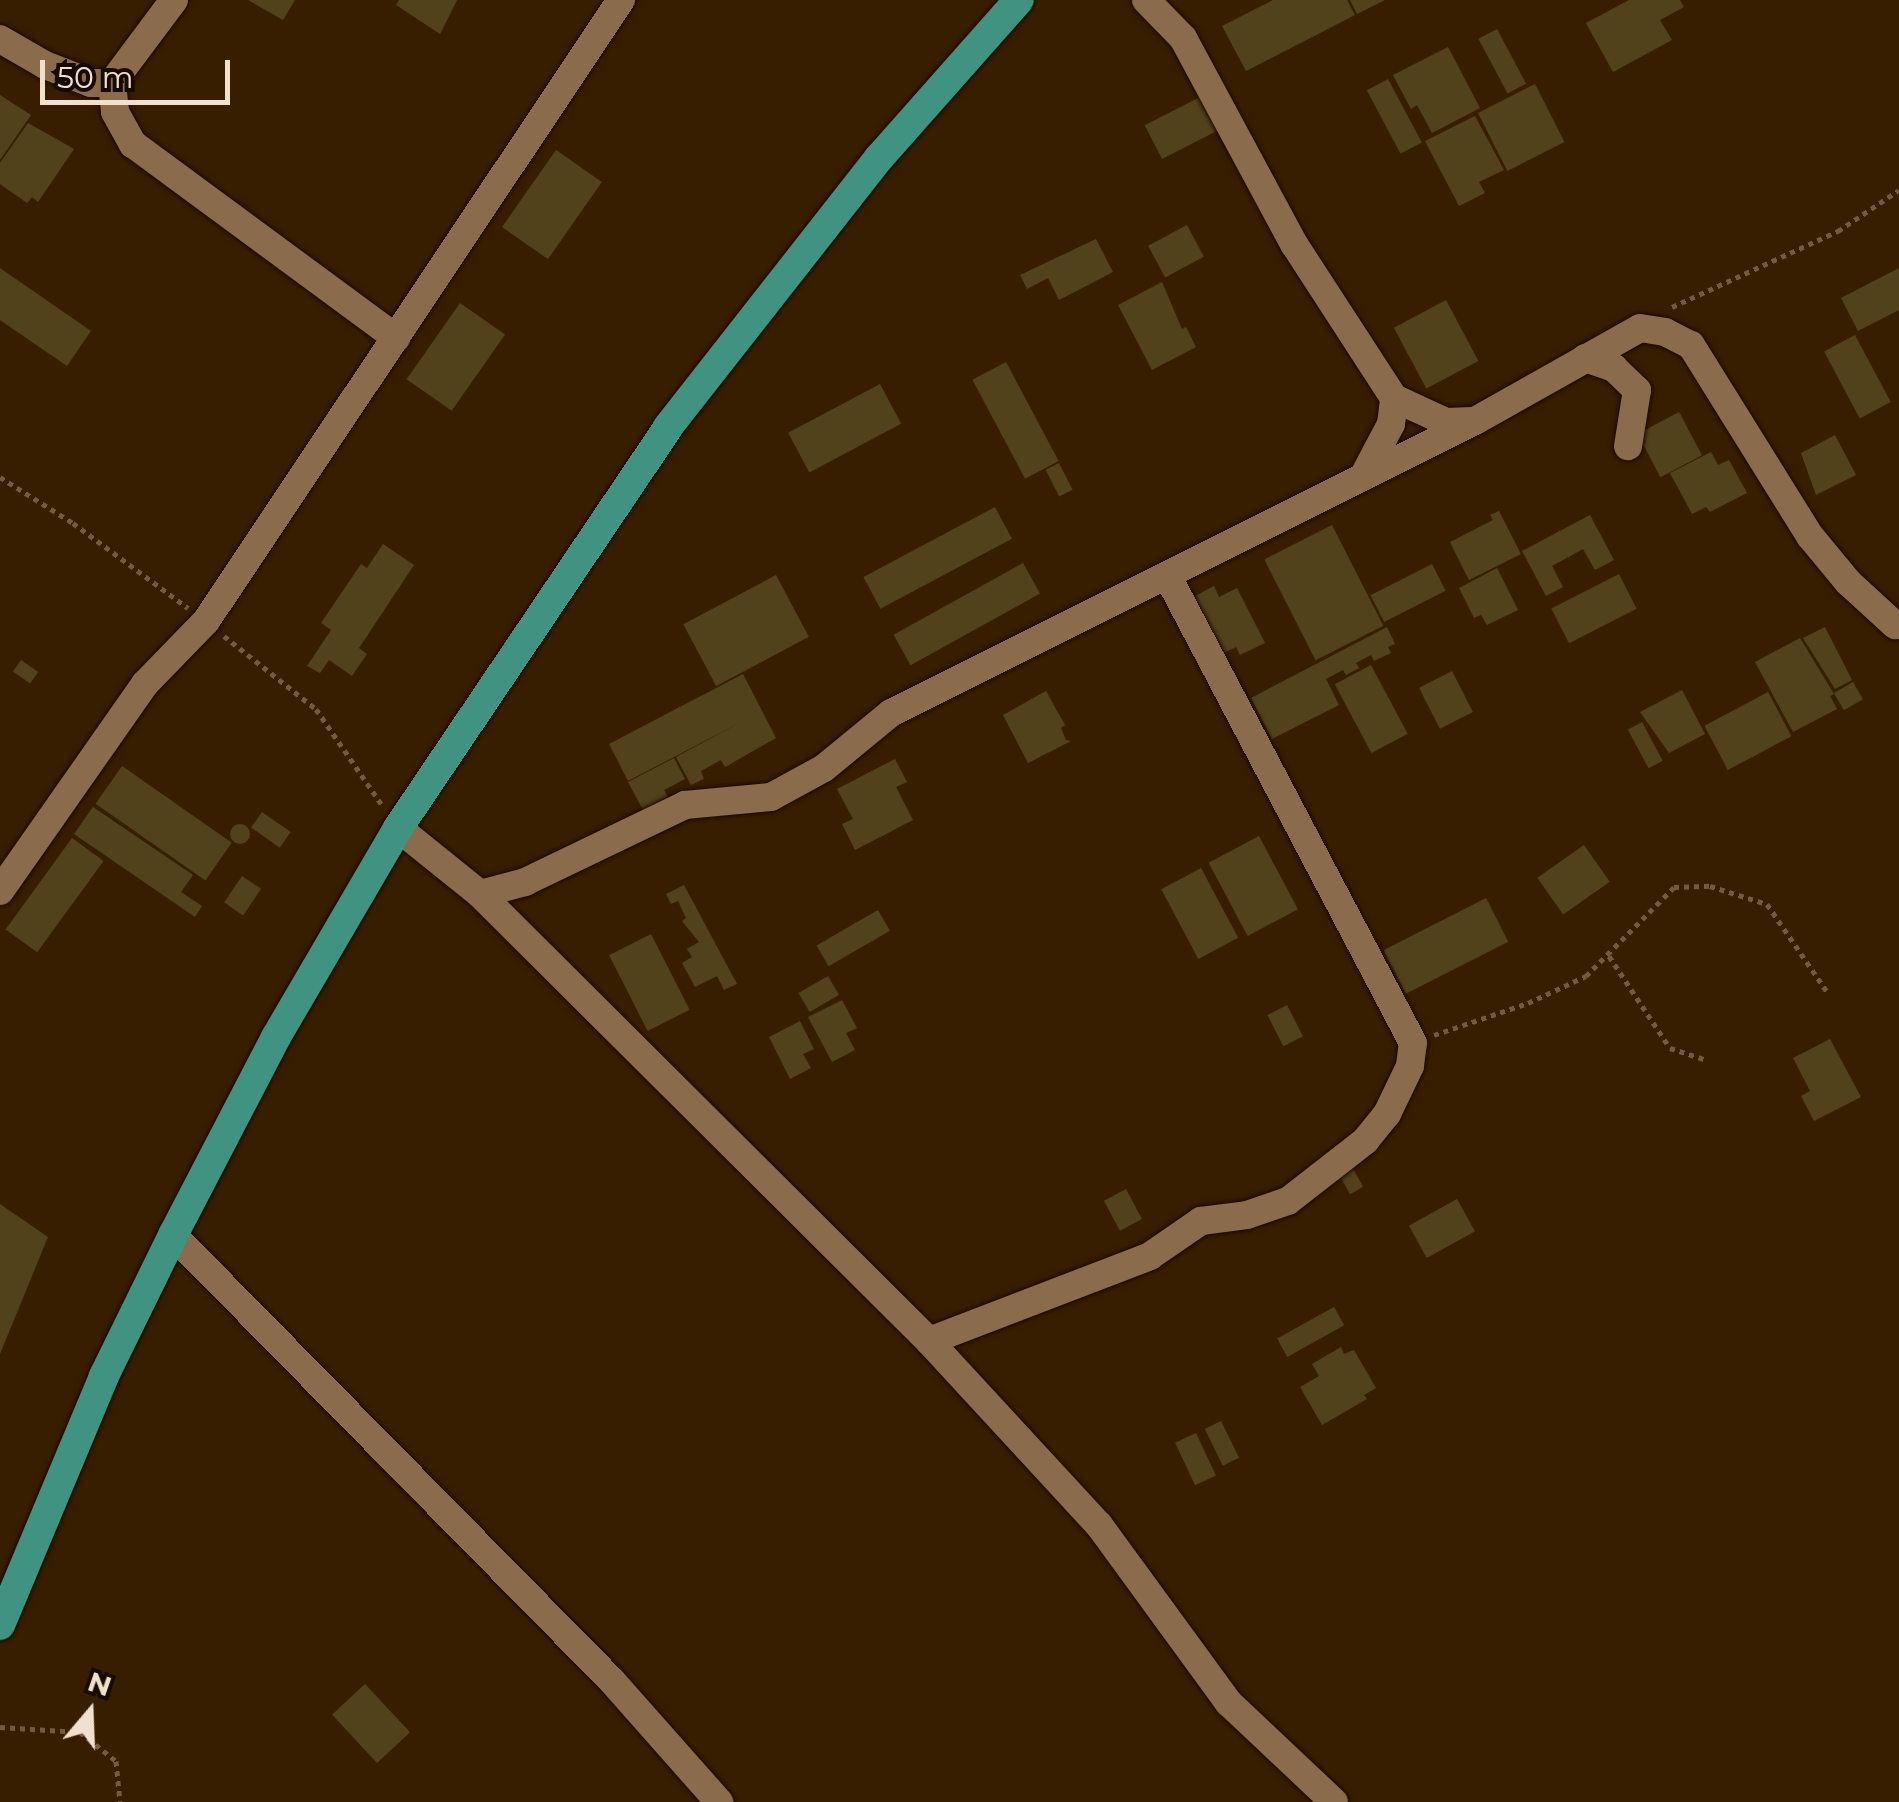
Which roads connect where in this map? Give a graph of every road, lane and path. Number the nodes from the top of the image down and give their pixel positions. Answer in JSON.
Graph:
{"nodes":[{"id":1,"x":174,"y":0,"type":"edge"},
{"id":2,"x":622,"y":0,"type":"edge"},
{"id":3,"x":1019,"y":0,"type":"edge"},
{"id":4,"x":1146,"y":0,"type":"edge"},
{"id":5,"x":0,"y":39,"type":"edge"},
{"id":6,"x":112,"y":83,"type":"junction"},
{"id":7,"x":1899,"y":190,"type":"edge"},
{"id":8,"x":1640,"y":328,"type":"junction"},
{"id":9,"x":396,"y":338,"type":"junction"},
{"id":10,"x":1585,"y":358,"type":"junction"},
{"id":11,"x":1394,"y":398,"type":"junction"},
{"id":12,"x":1475,"y":421,"type":"junction"},
{"id":13,"x":1628,"y":446,"type":"dead end"},
{"id":14,"x":1363,"y":478,"type":"junction"},
{"id":15,"x":1168,"y":577,"type":"junction"},
{"id":16,"x":1895,"y":625,"type":"dead end"},
{"id":17,"x":398,"y":828,"type":"junction"},
{"id":18,"x":0,"y":891,"type":"edge"},
{"id":19,"x":480,"y":894,"type":"junction"},
{"id":20,"x":1610,"y":956,"type":"junction"},
{"id":21,"x":1828,"y":993,"type":"dead end"},
{"id":22,"x":1412,"y":1042,"type":"junction"},
{"id":23,"x":1707,"y":1060,"type":"dead end"},
{"id":24,"x":174,"y":1235,"type":"junction"},
{"id":25,"x":929,"y":1342,"type":"junction"},
{"id":26,"x":0,"y":1625,"type":"edge"},
{"id":27,"x":0,"y":1728,"type":"edge"},
{"id":28,"x":120,"y":1802,"type":"edge"},
{"id":29,"x":718,"y":1802,"type":"edge"},
{"id":30,"x":1334,"y":1802,"type":"edge"}],
"edges":[{"from":1,"to":6,"type":"street"},
{"from":2,"to":9,"type":"street"},
{"from":3,"to":17,"type":"main road"},
{"from":4,"to":11,"type":"street"},
{"from":5,"to":6,"type":"street"},
{"from":6,"to":9,"type":"street"},
{"from":7,"to":8,"type":"path"},
{"from":8,"to":10,"type":"street"},
{"from":8,"to":16,"type":"street"},
{"from":9,"to":18,"type":"street"},
{"from":10,"to":12,"type":"street"},
{"from":10,"to":13,"type":"street"},
{"from":11,"to":12,"type":"street"},
{"from":11,"to":14,"type":"street"},
{"from":12,"to":14,"type":"street"},
{"from":14,"to":15,"type":"street"},
{"from":15,"to":19,"type":"street"},
{"from":15,"to":22,"type":"street"},
{"from":17,"to":19,"type":"street"},
{"from":17,"to":24,"type":"main road"},
{"from":19,"to":25,"type":"street"},
{"from":20,"to":21,"type":"path"},
{"from":20,"to":22,"type":"path"},
{"from":20,"to":23,"type":"path"},
{"from":22,"to":25,"type":"street"},
{"from":24,"to":26,"type":"main road"},
{"from":24,"to":29,"type":"street"},
{"from":25,"to":30,"type":"street"},
{"from":27,"to":28,"type":"path"}]}
